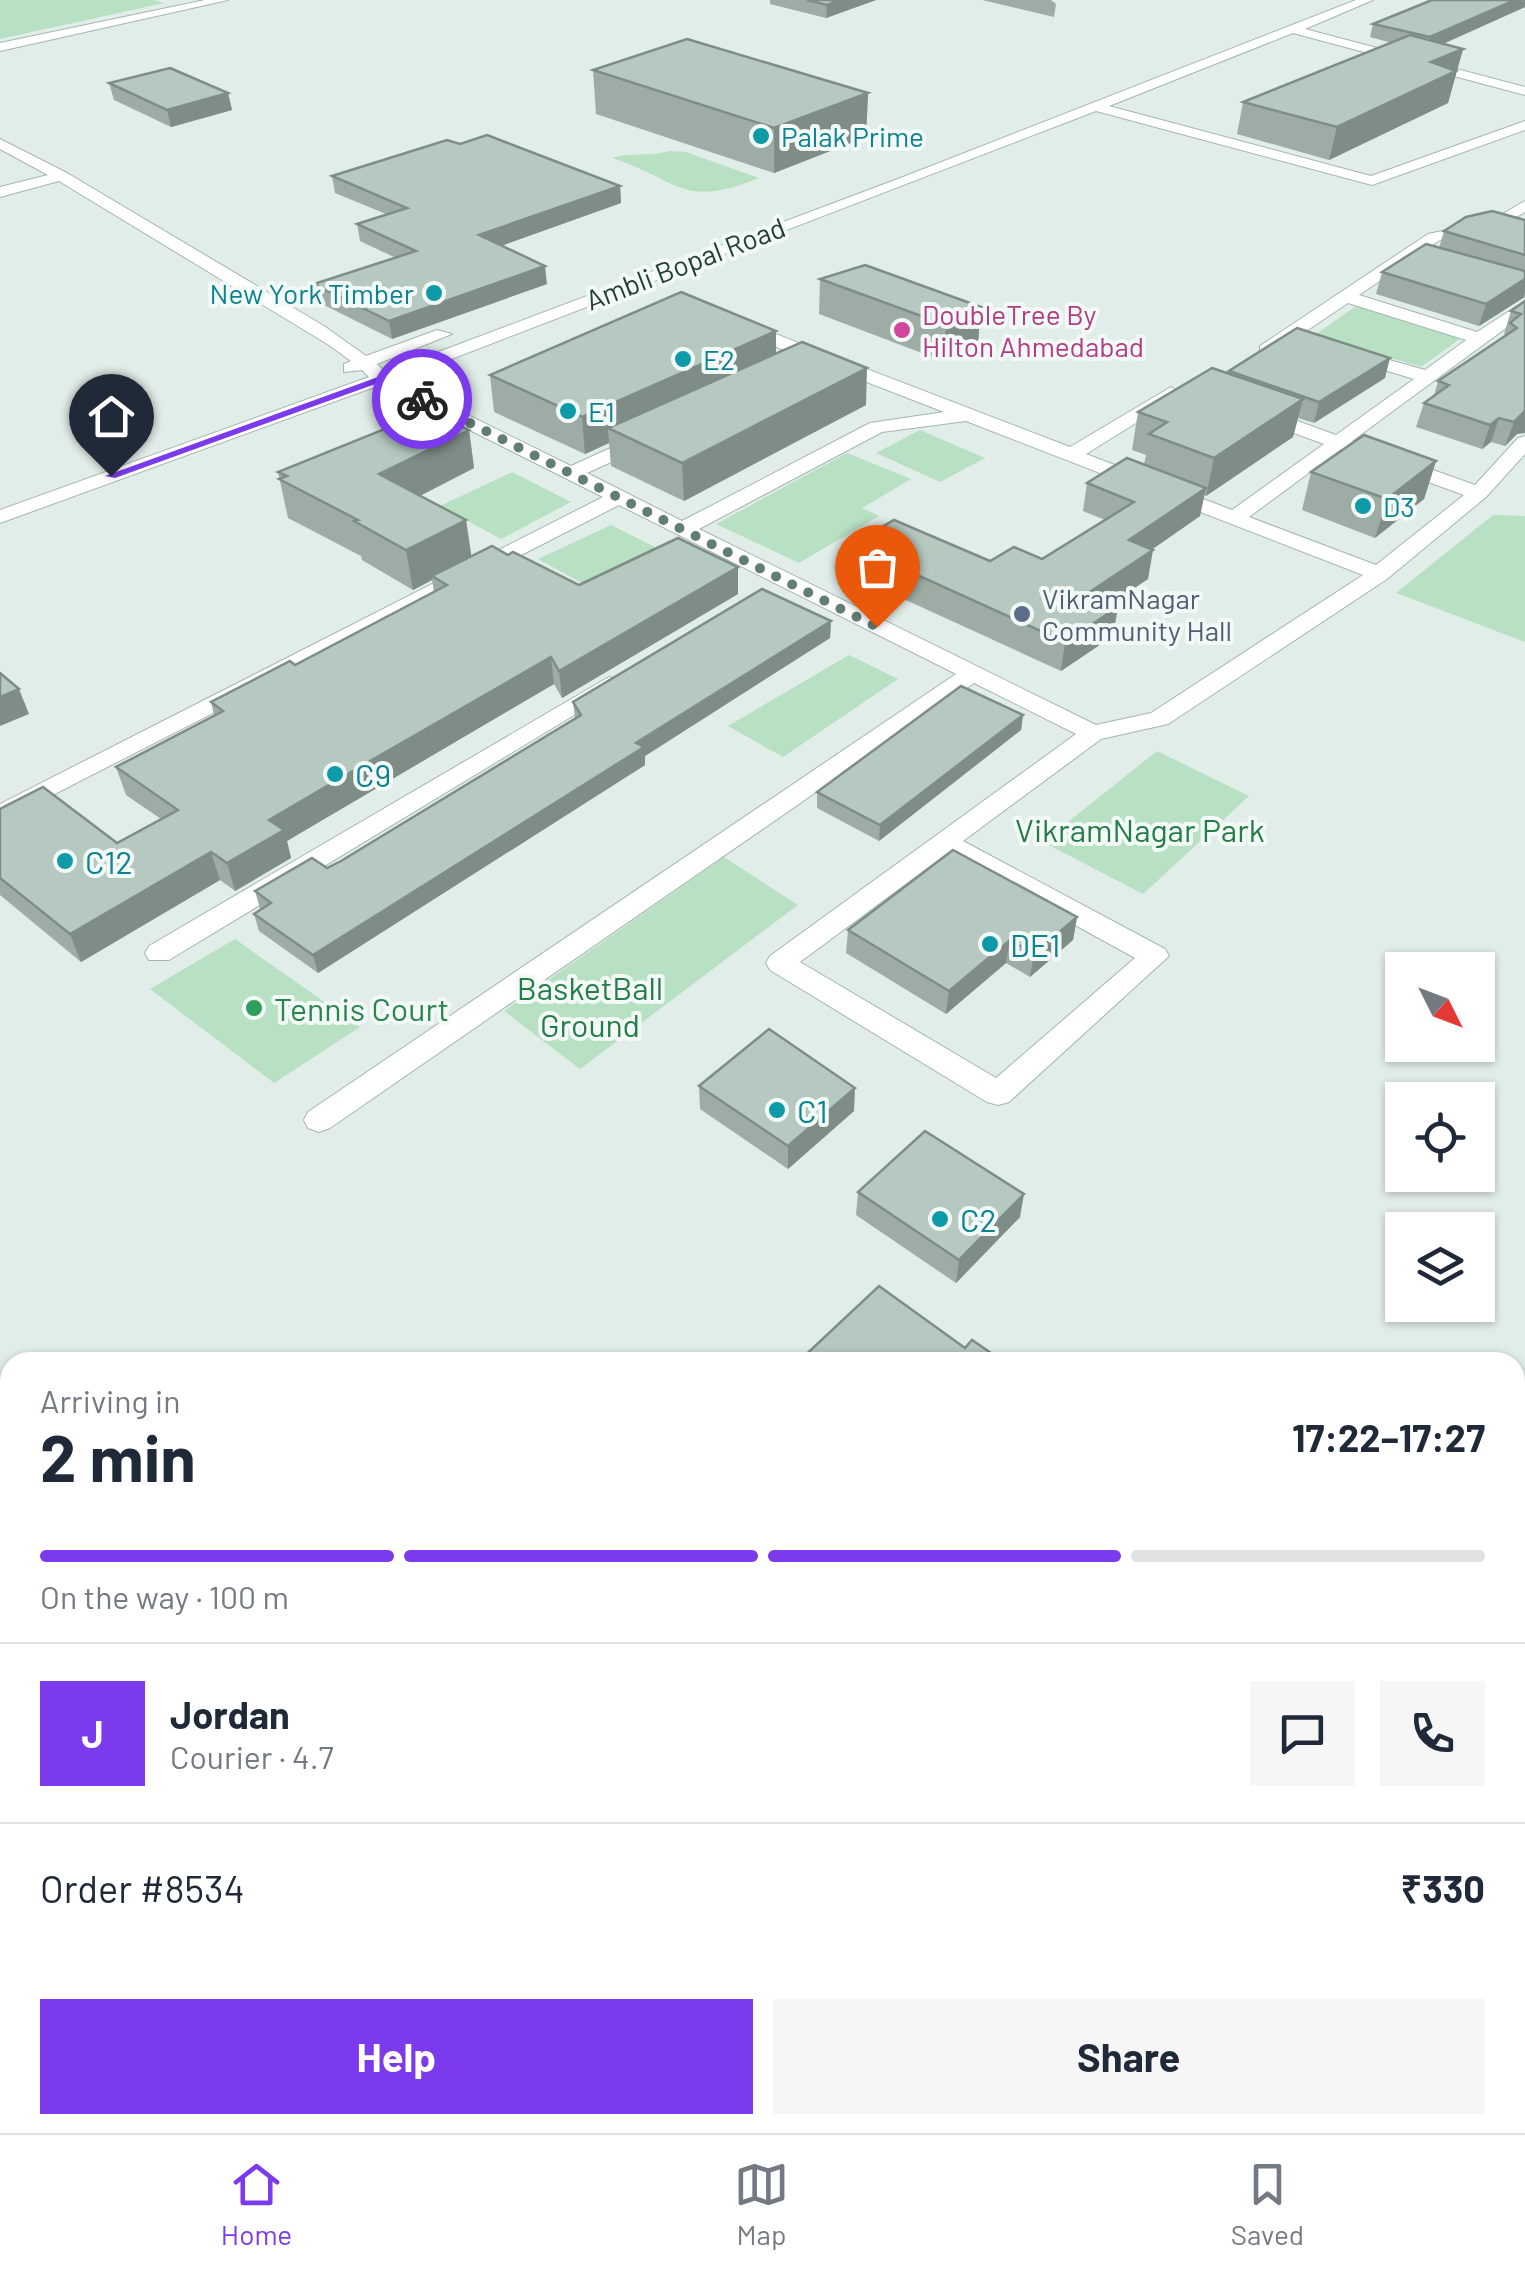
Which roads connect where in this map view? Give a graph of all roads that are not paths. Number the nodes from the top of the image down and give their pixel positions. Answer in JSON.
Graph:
{"nodes":[{"id":1,"x":168,"y":0,"type":"edge"},
{"id":2,"x":222,"y":0,"type":"edge"},
{"id":3,"x":1327,"y":0,"type":"edge"},
{"id":4,"x":1367,"y":0,"type":"edge"},
{"id":5,"x":191,"y":7,"type":"junction"},
{"id":6,"x":1267,"y":23,"type":"junction"},
{"id":7,"x":1294,"y":30,"type":"junction"},
{"id":8,"x":0,"y":47,"type":"edge"},
{"id":9,"x":1525,"y":90,"type":"edge"},
{"id":10,"x":1096,"y":107,"type":"junction"},
{"id":11,"x":1525,"y":126,"type":"edge"},
{"id":12,"x":0,"y":143,"type":"edge"},
{"id":13,"x":62,"y":176,"type":"junction"},
{"id":14,"x":0,"y":192,"type":"edge"},
{"id":15,"x":1525,"y":206,"type":"edge"},
{"id":16,"x":750,"y":220,"type":"dead end"},
{"id":17,"x":1500,"y":220,"type":"junction"},
{"id":18,"x":1525,"y":227,"type":"edge"},
{"id":19,"x":1410,"y":254,"type":"junction"},
{"id":20,"x":1430,"y":260,"type":"edge"},
{"id":21,"x":1347,"y":297,"type":"junction"},
{"id":22,"x":1524,"y":308,"type":"edge"},
{"id":23,"x":729,"y":322,"type":"edge"},
{"id":24,"x":457,"y":328,"type":"dead end"},
{"id":25,"x":1487,"y":334,"type":"junction"},
{"id":26,"x":1525,"y":338,"type":"edge"},
{"id":27,"x":1308,"y":341,"type":"junction"},
{"id":28,"x":1257,"y":356,"type":"edge"},
{"id":29,"x":365,"y":362,"type":"junction"},
{"id":30,"x":1428,"y":377,"type":"junction"},
{"id":31,"x":382,"y":379,"type":"junction"},
{"id":32,"x":1192,"y":387,"type":"edge"},
{"id":33,"x":1234,"y":405,"type":"edge"},
{"id":34,"x":967,"y":415,"type":"junction"},
{"id":35,"x":660,"y":432,"type":"edge"},
{"id":36,"x":164,"y":436,"type":"dead end"},
{"id":37,"x":1339,"y":442,"type":"junction"},
{"id":38,"x":1525,"y":442,"type":"edge"},
{"id":39,"x":1072,"y":455,"type":"junction"},
{"id":40,"x":1516,"y":461,"type":"edge"},
{"id":41,"x":571,"y":474,"type":"junction"},
{"id":42,"x":1480,"y":493,"type":"junction"},
{"id":43,"x":618,"y":497,"type":"junction"},
{"id":44,"x":0,"y":517,"type":"edge"},
{"id":45,"x":1234,"y":518,"type":"junction"},
{"id":46,"x":682,"y":529,"type":"junction"},
{"id":47,"x":1378,"y":574,"type":"junction"},
{"id":48,"x":632,"y":670,"type":"edge"},
{"id":49,"x":971,"y":674,"type":"junction"},
{"id":50,"x":1093,"y":733,"type":"junction"},
{"id":51,"x":0,"y":814,"type":"edge"},
{"id":52,"x":944,"y":842,"type":"junction"},
{"id":53,"x":159,"y":952,"type":"dead end"},
{"id":54,"x":318,"y":1120,"type":"dead end"}],
"edges":[{"from":1,"to":5,"type":"street"},
{"from":2,"to":5,"type":"street"},
{"from":3,"to":6,"type":"street","name":"Ambli Bopal Road"},
{"from":4,"to":7,"type":"street","name":"Ambli Bopal Road"},
{"from":5,"to":8,"type":"street"},
{"from":6,"to":7,"type":"street"},
{"from":6,"to":16,"type":"street","name":"Ambli Bopal Road"},
{"from":7,"to":9,"type":"street"},
{"from":7,"to":10,"type":"street","name":"Ambli Bopal Road"},
{"from":10,"to":11,"type":"street"},
{"from":10,"to":31,"type":"street","name":"Ambli Bopal Road"},
{"from":12,"to":13,"type":"street"},
{"from":13,"to":14,"type":"street"},
{"from":13,"to":29,"type":"street"},
{"from":15,"to":17,"type":"street"},
{"from":17,"to":18,"type":"street"},
{"from":17,"to":19,"type":"street"},
{"from":19,"to":20,"type":"street"},
{"from":19,"to":21,"type":"street"},
{"from":21,"to":25,"type":"street"},
{"from":21,"to":27,"type":"street"},
{"from":22,"to":25,"type":"street"},
{"from":23,"to":34,"type":"street"},
{"from":24,"to":29,"type":"street"},
{"from":25,"to":26,"type":"street"},
{"from":25,"to":30,"type":"street"},
{"from":27,"to":28,"type":"street"},
{"from":27,"to":30,"type":"street"},
{"from":29,"to":31,"type":"street"},
{"from":29,"to":36,"type":"street"},
{"from":30,"to":37,"type":"street"},
{"from":31,"to":41,"type":"street"},
{"from":31,"to":44,"type":"street","name":"Ambli Bopal Road"},
{"from":32,"to":39,"type":"street"},
{"from":33,"to":37,"type":"street"},
{"from":34,"to":39,"type":"street"},
{"from":34,"to":46,"type":"street"},
{"from":35,"to":41,"type":"street"},
{"from":37,"to":42,"type":"street"},
{"from":37,"to":45,"type":"street"},
{"from":38,"to":40,"type":"street"},
{"from":39,"to":45,"type":"street"},
{"from":40,"to":42,"type":"street"},
{"from":41,"to":43,"type":"street"},
{"from":42,"to":47,"type":"street"},
{"from":43,"to":46,"type":"street"},
{"from":43,"to":51,"type":"street"},
{"from":45,"to":47,"type":"street"},
{"from":46,"to":49,"type":"street"},
{"from":47,"to":50,"type":"street"},
{"from":48,"to":53,"type":"street"},
{"from":49,"to":50,"type":"street"},
{"from":49,"to":54,"type":"street"},
{"from":50,"to":52,"type":"street"},
{"from":52,"to":52,"type":"street"}]}
